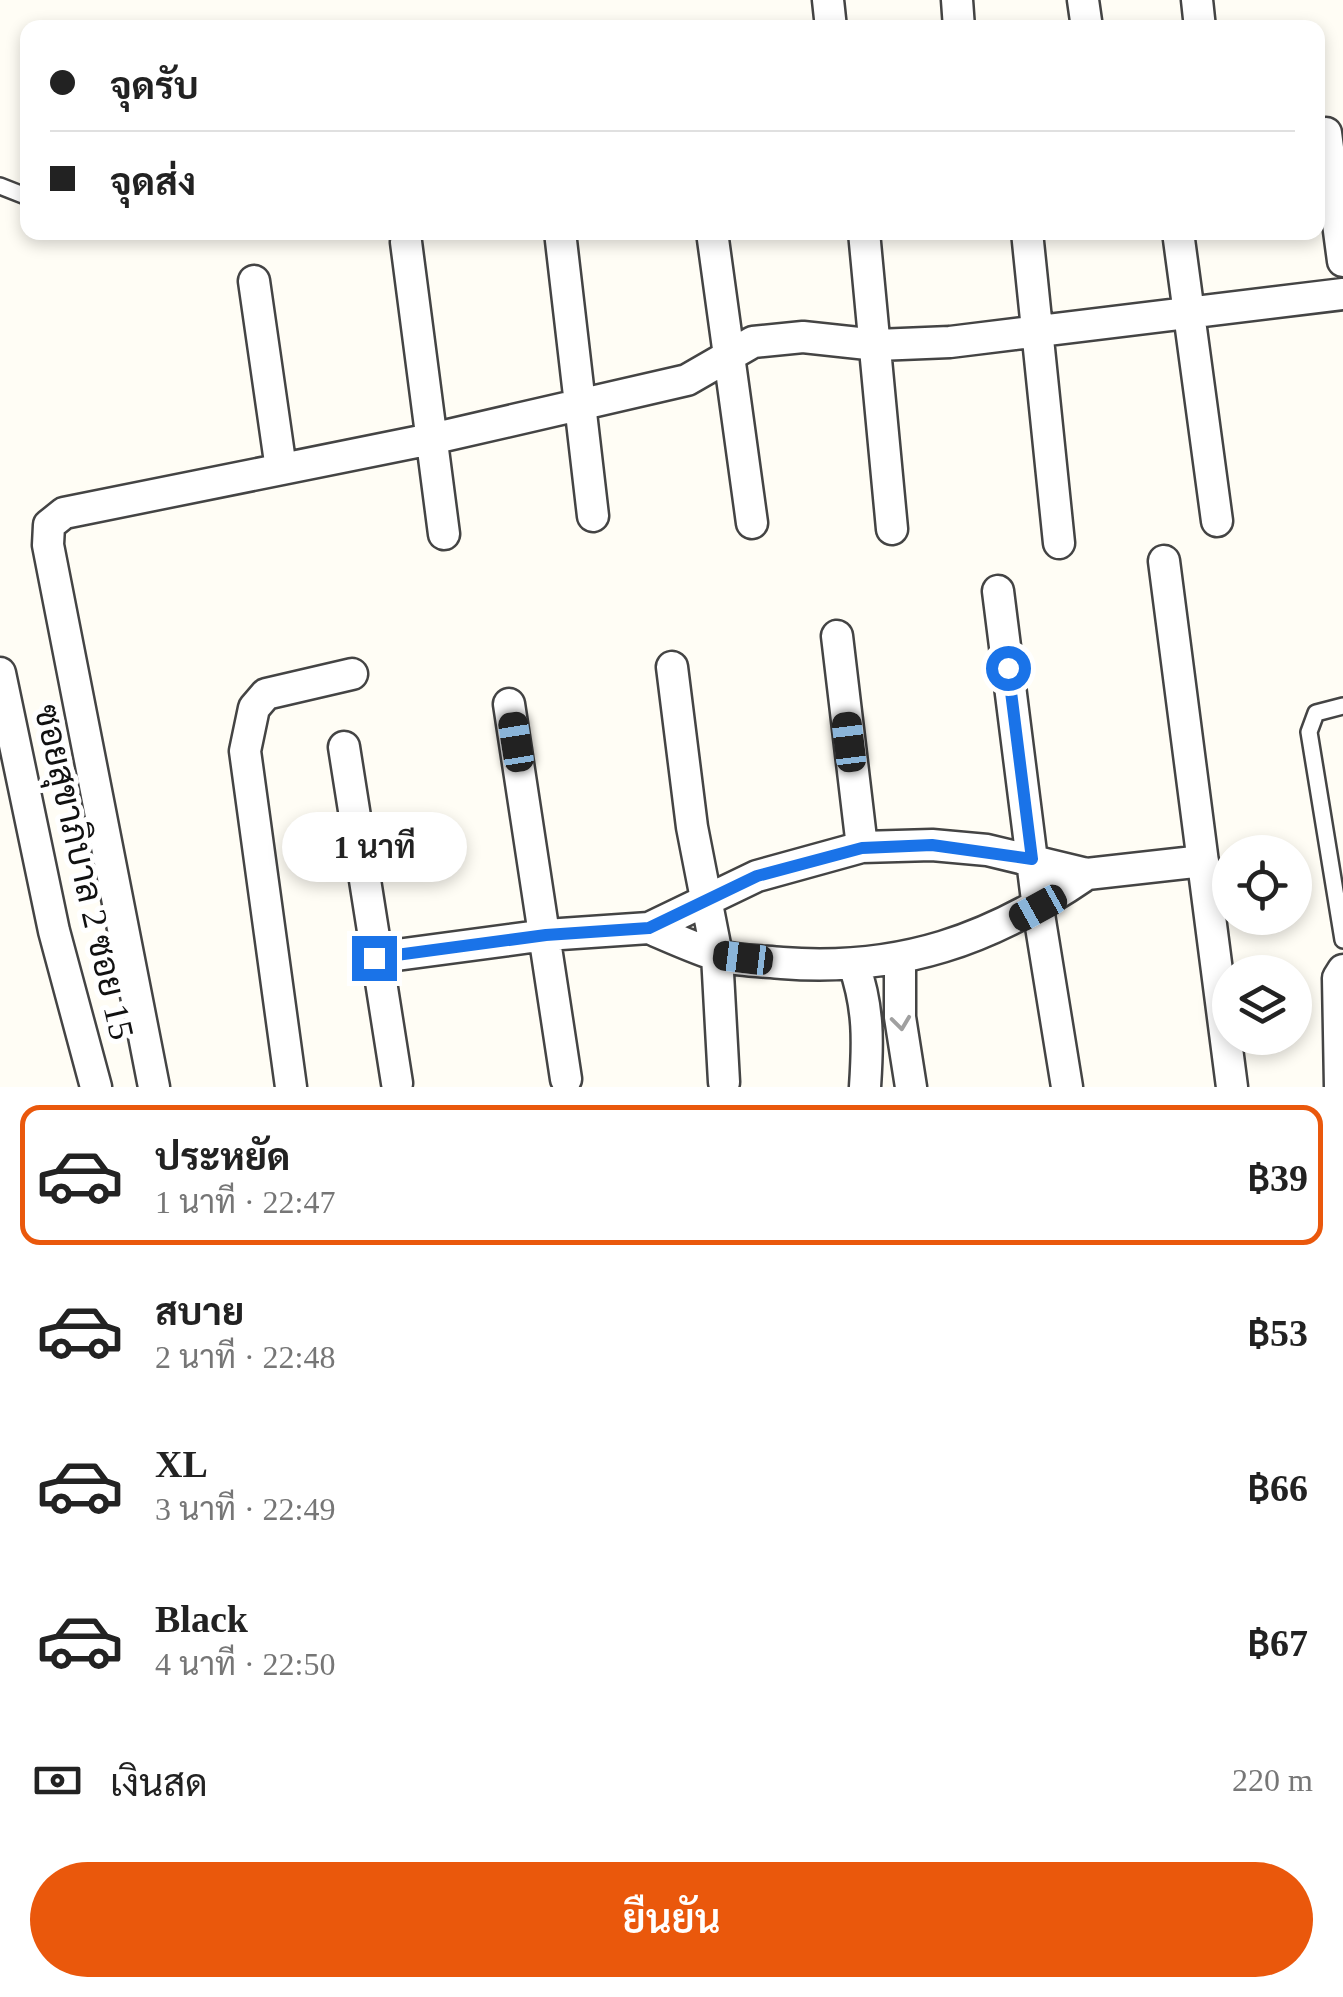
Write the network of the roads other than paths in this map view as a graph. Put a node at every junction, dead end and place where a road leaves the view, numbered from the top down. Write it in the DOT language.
graph roads {
  1 [pos="1326,133"];
  2 [pos="561,240"];
  3 [pos="713,240"];
  4 [pos="865,240"];
  5 [pos="1028,240"];
  6 [pos="1179,240"];
  7 [pos="406,242"];
  8 [pos="1343,260"];
  9 [pos="254,281"];
  10 [pos="1343,294"];
  11 [pos="1190,313"];
  12 [pos="1039,334"];
  13 [pos="876,345"];
  14 [pos="726,359"];
  15 [pos="582,404"];
  16 [pos="432,438"];
  17 [pos="282,469"];
  18 [pos="593,516"];
  19 [pos="1218,520"];
  20 [pos="752,523"];
  21 [pos="892,530"];
  22 [pos="444,534"];
  23 [pos="1059,543"];
  24 [pos="1164,561"];
  25 [pos="998,591"];
  26 [pos="837,636"];
  27 [pos="672,667"];
  28 [pos="0,673"];
  29 [pos="352,674"];
  30 [pos="509,704"];
  31 [pos="1343,706"];
  32 [pos="344,746"];
  33 [pos="862,848"];
  34 [pos="1032,859"];
  35 [pos="1203,861"];
  36 [pos="1087,874"];
  37 [pos="706,899"];
  38 [pos="1339,899"];
  39 [pos="1038,908"];
  40 [pos="649,928"];
  41 [pos="546,935"];
  42 [pos="1343,940"];
  43 [pos="717,955"];
  44 [pos="374,958"];
  45 [pos="900,958"];
  46 [pos="854,965"];
  47 [pos="1343,970"];
  48 [pos="566,1079"];
  49 [pos="724,1082"];
  50 [pos="397,1083"];
  51 [pos="96,1087"];
  52 [pos="154,1087"];
  53 [pos="291,1087"];
  54 [pos="864,1087"];
  55 [pos="911,1087"];
  56 [pos="1067,1087"];
  57 [pos="1232,1087"];
  58 [pos="1340,1087"];
  1 -- 8 [label="street"];
  2 -- 15 [label="street"];
  3 -- 14 [label="street"];
  4 -- 13 [label="street"];
  5 -- 12 [label="street"];
  6 -- 11 [label="street"];
  7 -- 16 [label="street"];
  9 -- 17 [label="street"];
  10 -- 11 [label="street"];
  11 -- 12 [label="street"];
  11 -- 19 [label="street"];
  12 -- 13 [label="street"];
  12 -- 23 [label="street"];
  13 -- 14 [label="street"];
  13 -- 21 [label="street"];
  14 -- 15 [label="street"];
  14 -- 20 [label="street"];
  15 -- 16 [label="street"];
  15 -- 18 [label="street"];
  16 -- 17 [label="street"];
  16 -- 22 [label="street"];
  17 -- 52 [label="street"];
  24 -- 35 [label="street"];
  25 -- 34 [label="street"];
  26 -- 33 [label="street"];
  27 -- 37 [label="street"];
  28 -- 51 [label="street, ซอยสุขาภิบาล 2 ซอย 15"];
  29 -- 53 [label="street"];
  30 -- 41 [label="street"];
  31 -- 38 [label="lane"];
  32 -- 44 [label="street"];
  33 -- 34 [label="street"];
  33 -- 37 [label="street"];
  34 -- 36 [label="street"];
  34 -- 39 [label="street"];
  35 -- 36 [label="street"];
  35 -- 57 [label="street"];
  36 -- 39 [label="street"];
  37 -- 40 [label="street"];
  37 -- 43 [label="street"];
  38 -- 42 [label="lane"];
  39 -- 45 [label="street"];
  39 -- 56 [label="street"];
  40 -- 41 [label="street"];
  40 -- 43 [label="street"];
  41 -- 44 [label="street"];
  41 -- 48 [label="street"];
  43 -- 46 [label="street"];
  43 -- 49 [label="street"];
  44 -- 50 [label="street"];
  45 -- 46 [label="street"];
  45 -- 55 [label="street, one-way"];
  46 -- 54 [label="street"];
  47 -- 58 [label="street"];
}
